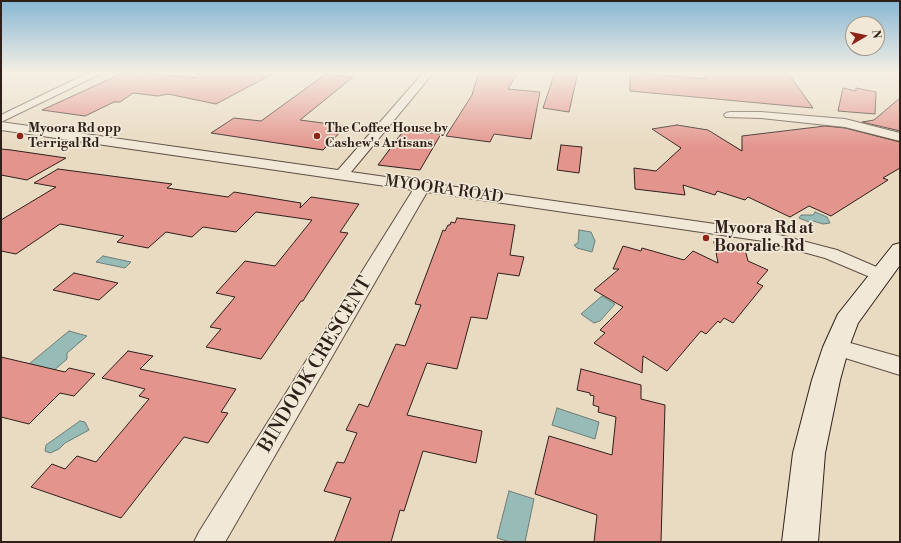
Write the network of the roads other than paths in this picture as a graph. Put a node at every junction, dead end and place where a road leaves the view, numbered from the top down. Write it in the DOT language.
graph roads {
  1 [pos="45,97"];
  2 [pos="407,97"];
  3 [pos="730,115"];
  4 [pos="1,119"];
  5 [pos="1,126"];
  6 [pos="900,137"];
  7 [pos="341,175"];
  8 [pos="422,187"];
  9 [pos="900,250"];
  10 [pos="882,276"];
  11 [pos="836,347"];
  12 [pos="900,366"];
  13 [pos="209,542"];
  14 [pos="800,542"];
  1 -- 4 [label="street"];
  2 -- 7 [label="street"];
  3 -- 6 [label="street"];
  5 -- 7 [label="street, MYOORA ROAD"];
  7 -- 8 [label="street, MYOORA ROAD"];
  8 -- 10 [label="street, MYOORA ROAD"];
  8 -- 13 [label="street, BINDOOK CRESCENT"];
  9 -- 10 [label="street"];
  10 -- 11 [label="street"];
  11 -- 12 [label="street"];
  11 -- 14 [label="street"];
}
